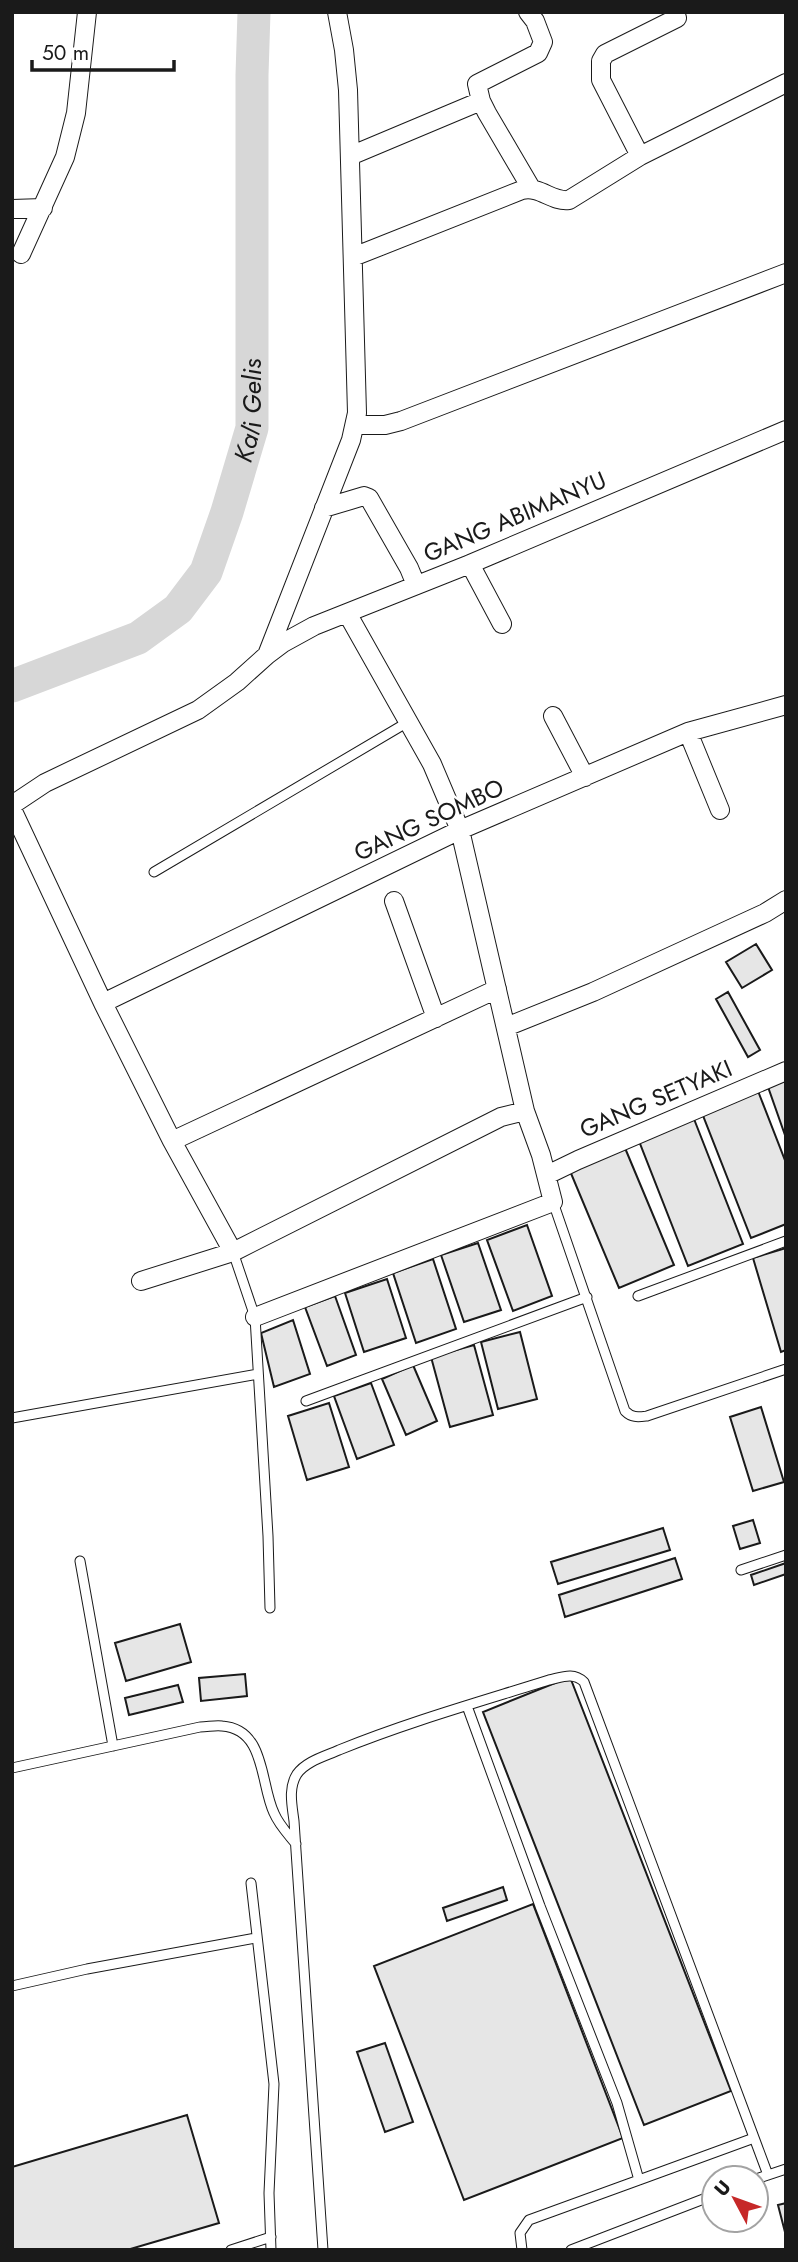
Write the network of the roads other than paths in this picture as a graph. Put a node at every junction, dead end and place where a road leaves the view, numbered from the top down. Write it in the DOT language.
graph roads {
  1 [pos="87,12"];
  2 [pos="337,12"];
  3 [pos="528,12"];
  4 [pos="675,12"];
  5 [pos="786,83"];
  6 [pos="481,101"];
  7 [pos="350,156"];
  8 [pos="640,156"];
  9 [pos="531,188"];
  10 [pos="43,208"];
  11 [pos="12,209"];
  12 [pos="20,254"];
  13 [pos="353,257"];
  14 [pos="786,273"];
  15 [pos="355,425"];
  16 [pos="786,430"];
  17 [pos="324,508"];
  18 [pos="470,564"];
  19 [pos="416,585"];
  20 [pos="347,613"];
  21 [pos="502,624"];
  22 [pos="267,655"];
  23 [pos="786,705"];
  24 [pos="553,716"];
  25 [pos="408,722"];
  26 [pos="688,732"];
  27 [pos="585,778"];
  28 [pos="12,807"];
  29 [pos="720,810"];
  30 [pos="460,830"];
  31 [pos="155,873"];
  32 [pos="786,900"];
  33 [pos="394,901"];
  34 [pos="497,989"];
  35 [pos="103,1003"];
  36 [pos="436,1017"];
  37 [pos="506,1027"];
  38 [pos="786,1071"];
  39 [pos="525,1111"];
  40 [pos="172,1141"];
  41 [pos="547,1175"];
  42 [pos="553,1202"];
  43 [pos="786,1241"];
  44 [pos="233,1252"];
  45 [pos="141,1281"];
  46 [pos="638,1296"];
  47 [pos="587,1297"];
  48 [pos="255,1317"];
  49 [pos="786,1369"];
  50 [pos="258,1374"];
  51 [pos="306,1401"];
  52 [pos="12,1418"];
  53 [pos="786,1555"];
  54 [pos="80,1561"];
  55 [pos="741,1570"];
  56 [pos="270,1608"];
  57 [pos="467,1706"];
  58 [pos="113,1746"];
  59 [pos="12,1768"];
  60 [pos="296,1844"];
  61 [pos="251,1883"];
  62 [pos="256,1938"];
  63 [pos="12,1986"];
  64 [pos="754,2138"];
  65 [pos="764,2164"];
  66 [pos="639,2180"];
  67 [pos="700,2200"];
  68 [pos="271,2237"];
  69 [pos="231,2250"];
  70 [pos="271,2250"];
  71 [pos="323,2250"];
  72 [pos="522,2250"];
  73 [pos="571,2250"];
  1 -- 10 [label="street"];
  2 -- 7 [label="street"];
  3 -- 6 [label="street"];
  4 -- 8 [label="street"];
  5 -- 8 [label="street"];
  6 -- 7 [label="street"];
  6 -- 9 [label="street"];
  7 -- 13 [label="street"];
  8 -- 9 [label="street"];
  9 -- 13 [label="street"];
  10 -- 11 [label="street"];
  10 -- 12 [label="street"];
  13 -- 15 [label="street"];
  14 -- 15 [label="street"];
  15 -- 17 [label="street"];
  16 -- 18 [label="street, GANG ABIMANYU"];
  17 -- 19 [label="street"];
  17 -- 22 [label="street"];
  18 -- 19 [label="street, GANG ABIMANYU"];
  18 -- 21 [label="street"];
  19 -- 20 [label="street, GANG ABIMANYU"];
  20 -- 22 [label="street, GANG ABIMANYU"];
  20 -- 25 [label="street"];
  22 -- 28 [label="street, GANG ABIMANYU"];
  23 -- 26 [label="street, GANG SOMBO"];
  24 -- 27 [label="street"];
  25 -- 30 [label="street"];
  25 -- 31 [label="lane"];
  26 -- 27 [label="street, GANG SOMBO"];
  26 -- 29 [label="street"];
  27 -- 30 [label="street, GANG SOMBO"];
  28 -- 35 [label="street"];
  30 -- 34 [label="street"];
  30 -- 35 [label="street, GANG SOMBO"];
  32 -- 37 [label="street"];
  33 -- 36 [label="street"];
  34 -- 36 [label="street"];
  34 -- 37 [label="street"];
  35 -- 40 [label="street"];
  36 -- 40 [label="street"];
  37 -- 39 [label="street"];
  38 -- 41 [label="street, GANG SETYAKI"];
  39 -- 41 [label="street"];
  39 -- 44 [label="street"];
  40 -- 44 [label="street"];
  41 -- 42 [label="street"];
  42 -- 47 [label="lane"];
  42 -- 48 [label="street"];
  43 -- 46 [label="lane"];
  44 -- 45 [label="street"];
  44 -- 48 [label="lane"];
  47 -- 49 [label="lane"];
  47 -- 51 [label="lane"];
  48 -- 50 [label="lane"];
  50 -- 52 [label="lane"];
  50 -- 56 [label="lane"];
  53 -- 55 [label="lane"];
  54 -- 58 [label="lane"];
  57 -- 60 [label="lane"];
  57 -- 64 [label="lane"];
  57 -- 66 [label="lane"];
  58 -- 59 [label="lane"];
  58 -- 60 [label="lane"];
  60 -- 71 [label="lane"];
  61 -- 62 [label="lane"];
  62 -- 63 [label="lane"];
  62 -- 68 [label="lane"];
  64 -- 65 [label="lane"];
  64 -- 66 [label="lane"];
  66 -- 72 [label="lane"];
  67 -- 73 [label="lane"];
  68 -- 69 [label="lane"];
  68 -- 70 [label="lane"];
}
